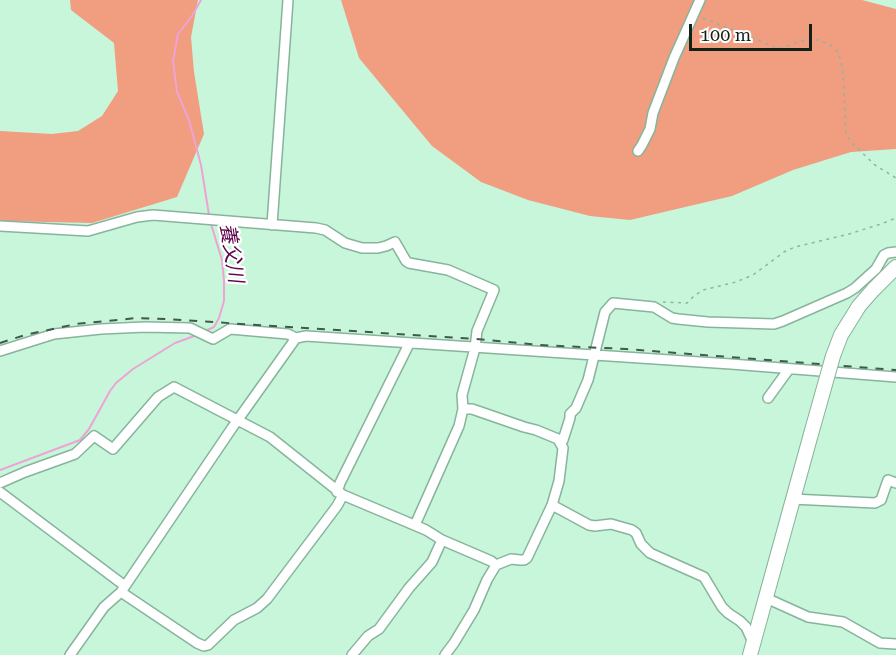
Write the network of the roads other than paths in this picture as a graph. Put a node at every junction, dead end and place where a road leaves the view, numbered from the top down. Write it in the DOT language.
graph roads {
  1 [pos="288,0"];
  2 [pos="700,0"];
  3 [pos="638,150"];
  4 [pos="272,225"];
  5 [pos="0,226"];
  6 [pos="896,252"];
  7 [pos="896,267"];
  8 [pos="296,338"];
  9 [pos="409,344"];
  10 [pos="475,348"];
  11 [pos="0,351"];
  12 [pos="594,355"];
  13 [pos="789,369"];
  14 [pos="896,377"];
  15 [pos="768,398"];
  16 [pos="463,409"];
  17 [pos="238,419"];
  18 [pos="561,443"];
  19 [pos="0,483"];
  20 [pos="896,483"];
  21 [pos="0,492"];
  22 [pos="340,493"];
  23 [pos="792,499"];
  24 [pos="552,505"];
  25 [pos="415,525"];
  26 [pos="442,540"];
  27 [pos="496,566"];
  28 [pos="123,589"];
  29 [pos="766,598"];
  30 [pos="896,644"];
  31 [pos="754,650"];
  32 [pos="70,655"];
  33 [pos="352,655"];
  34 [pos="445,655"];
  1 -- 4 [label="street"];
  2 -- 3 [label="street"];
  4 -- 5 [label="street"];
  4 -- 10 [label="street"];
  6 -- 12 [label="street"];
  7 -- 23 [label="street, bridge"];
  8 -- 9 [label="street"];
  8 -- 11 [label="street"];
  8 -- 17 [label="street"];
  9 -- 10 [label="street"];
  9 -- 22 [label="street"];
  10 -- 12 [label="street"];
  10 -- 16 [label="street"];
  12 -- 13 [label="street"];
  12 -- 18 [label="street"];
  13 -- 14 [label="street"];
  13 -- 15 [label="street"];
  16 -- 18 [label="street"];
  16 -- 25 [label="street"];
  17 -- 19 [label="street"];
  17 -- 22 [label="street"];
  17 -- 28 [label="street"];
  18 -- 24 [label="street"];
  20 -- 23 [label="street"];
  21 -- 28 [label="street"];
  22 -- 25 [label="street"];
  22 -- 28 [label="street"];
  23 -- 29 [label="street"];
  24 -- 27 [label="street"];
  24 -- 31 [label="street"];
  25 -- 26 [label="street"];
  26 -- 27 [label="street"];
  26 -- 33 [label="street"];
  27 -- 34 [label="street"];
  28 -- 32 [label="street"];
  29 -- 30 [label="street"];
  29 -- 31 [label="street"];
}
